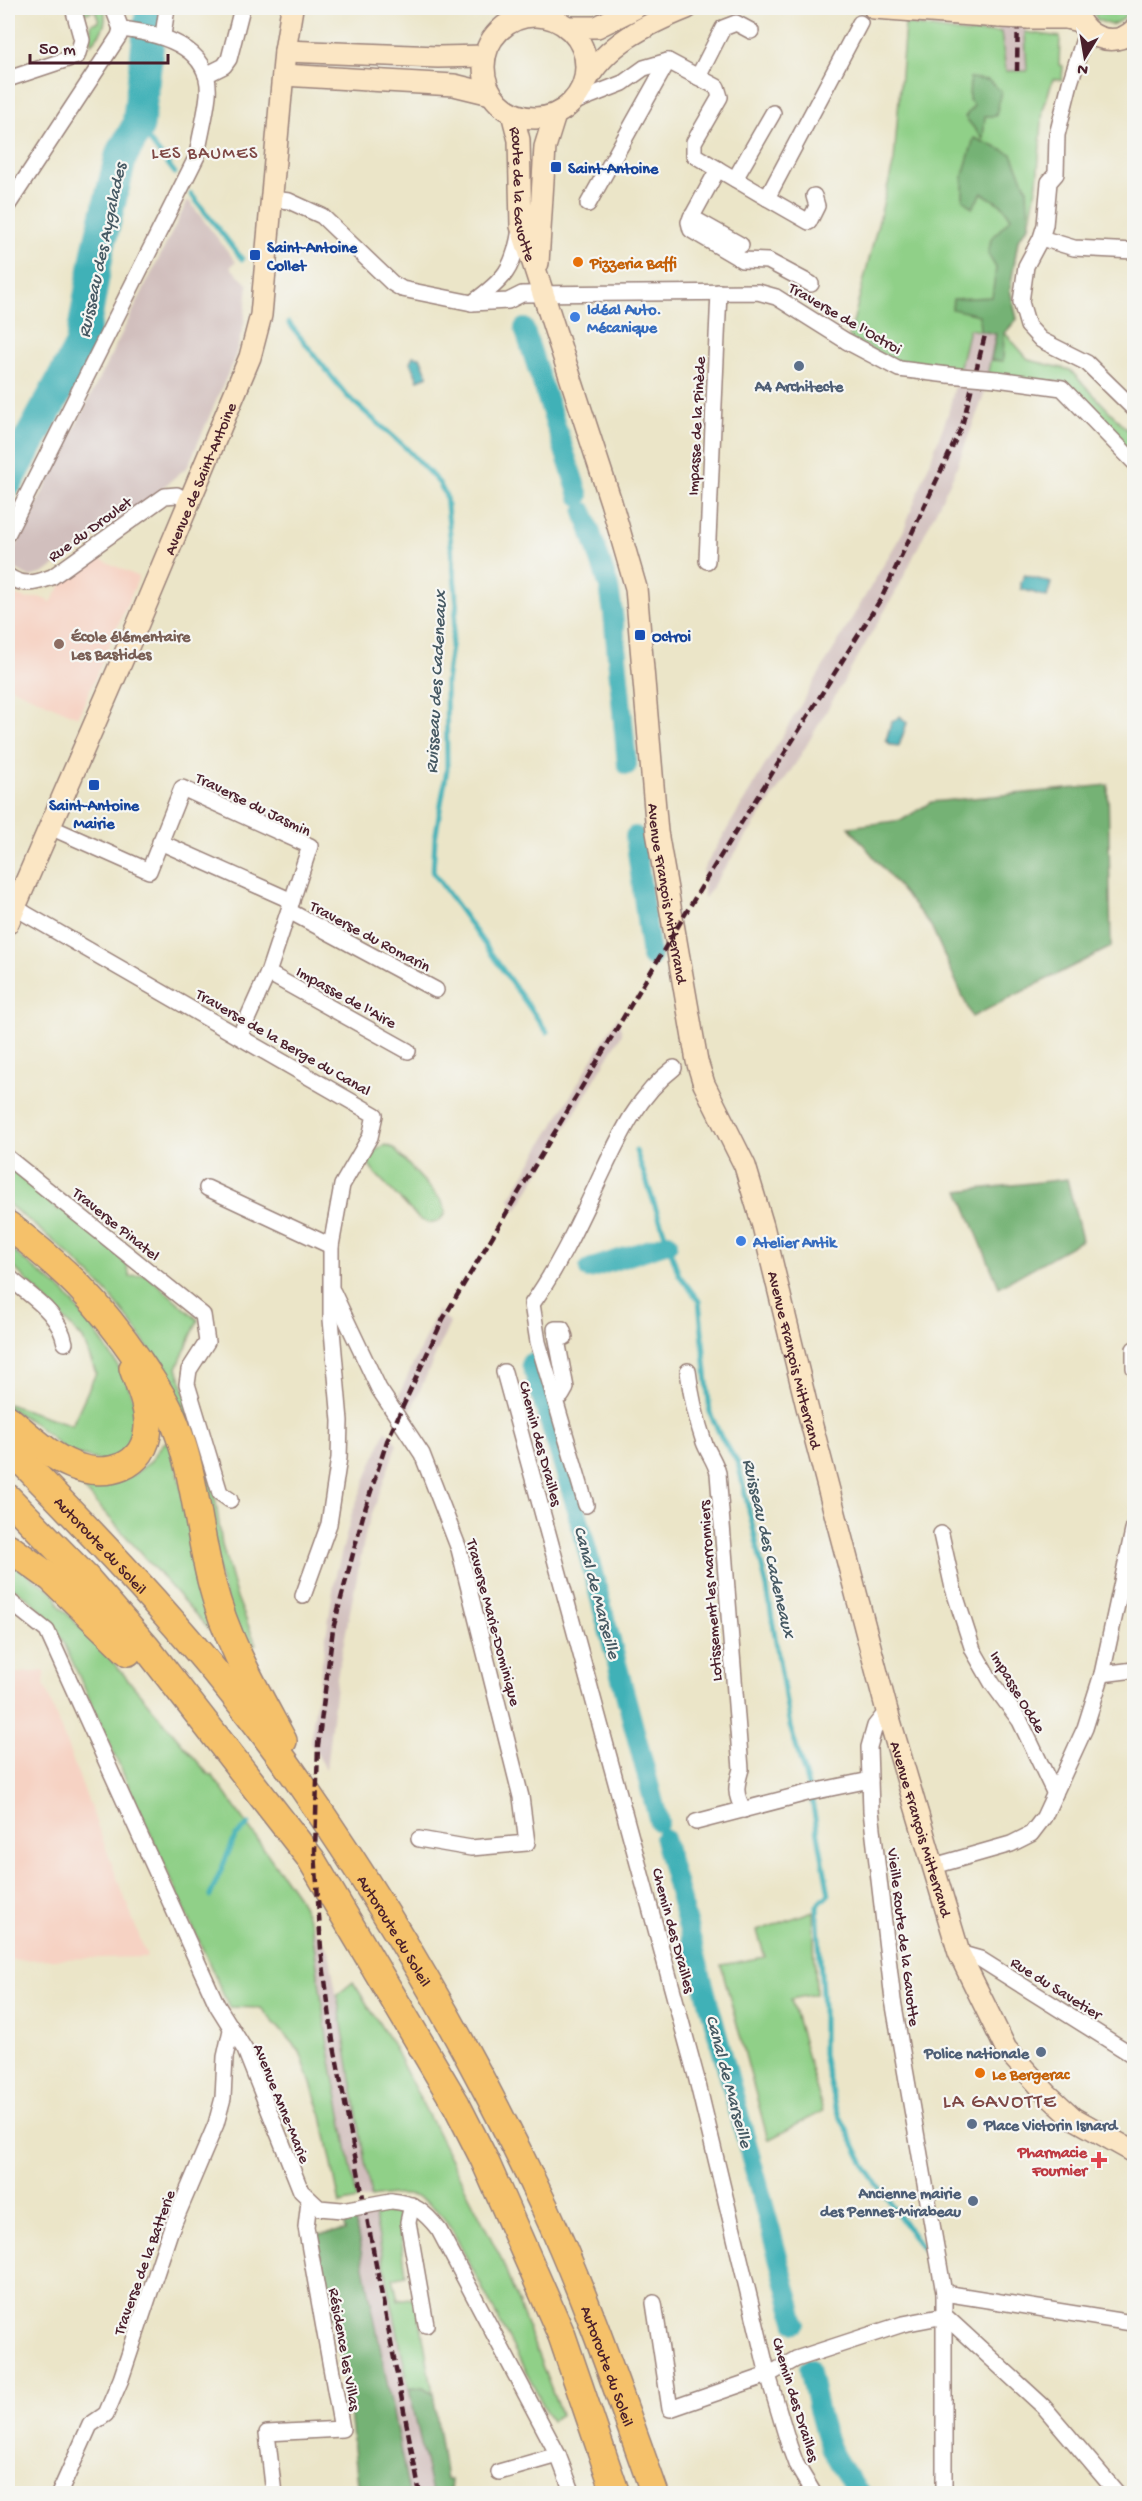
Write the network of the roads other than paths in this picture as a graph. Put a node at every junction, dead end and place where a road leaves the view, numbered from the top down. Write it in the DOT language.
graph roads {
  1 [pos="73,8"];
  2 [pos="113,8"];
  3 [pos="167,8"];
  4 [pos="242,8"];
  5 [pos="292,8"];
  6 [pos="635,8"];
  7 [pos="687,8"];
  8 [pos="874,8"];
  9 [pos="508,15"];
  10 [pos="1081,20"];
  11 [pos="860,24"];
  12 [pos="568,27"];
  13 [pos="126,29"];
  14 [pos="751,31"];
  15 [pos="1133,33"];
  16 [pos="158,35"];
  17 [pos="285,51"];
  18 [pos="485,56"];
  19 [pos="668,62"];
  20 [pos="206,75"];
  21 [pos="283,75"];
  22 [pos="698,77"];
  23 [pos="8,79"];
  24 [pos="491,94"];
  25 [pos="570,102"];
  26 [pos="512,113"];
  27 [pos="773,113"];
  28 [pos="718,170"];
  29 [pos="735,179"];
  30 [pos="813,196"];
  31 [pos="766,198"];
  32 [pos="273,199"];
  33 [pos="588,204"];
  34 [pos="8,205"];
  35 [pos="692,217"];
  36 [pos="521,226"];
  37 [pos="1041,238"];
  38 [pos="741,245"];
  39 [pos="1134,251"];
  40 [pos="540,284"];
  41 [pos="811,284"];
  42 [pos="719,292"];
  43 [pos="472,303"];
  44 [pos="554,325"];
  45 [pos="1134,409"];
  46 [pos="1134,462"];
  47 [pos="190,501"];
  48 [pos="8,533"];
  49 [pos="707,561"];
  50 [pos="8,576"];
  51 [pos="50,827"];
  52 [pos="160,842"];
  53 [pos="290,906"];
  54 [pos="10,910"];
  55 [pos="268,973"];
  56 [pos="436,990"];
  57 [pos="240,1035"];
  58 [pos="408,1051"];
  59 [pos="674,1068"];
  60 [pos="8,1158"];
  61 [pos="207,1188"];
  62 [pos="8,1225"];
  63 [pos="331,1246"];
  64 [pos="8,1276"];
  65 [pos="333,1292"];
  66 [pos="565,1336"];
  67 [pos="125,1341"];
  68 [pos="65,1343"];
  69 [pos="1134,1349"];
  70 [pos="1134,1367"];
  71 [pos="688,1371"];
  72 [pos="504,1372"];
  73 [pos="553,1393"];
  74 [pos="8,1419"];
  75 [pos="8,1447"];
  76 [pos="8,1498"];
  77 [pos="230,1500"];
  78 [pos="586,1505"];
  79 [pos="1134,1526"];
  80 [pos="941,1534"];
  81 [pos="8,1547"];
  82 [pos="1134,1592"];
  83 [pos="303,1596"];
  84 [pos="1119,1597"];
  85 [pos="8,1600"];
  86 [pos="1134,1670"];
  87 [pos="1102,1674"];
  88 [pos="887,1711"];
  89 [pos="870,1780"];
  90 [pos="1055,1794"];
  91 [pos="270,1806"];
  92 [pos="744,1810"];
  93 [pos="696,1822"];
  94 [pos="332,1832"];
  95 [pos="419,1839"];
  96 [pos="934,1866"];
  97 [pos="959,1953"];
  98 [pos="231,2030"];
  99 [pos="1134,2056"];
  100 [pos="1134,2152"];
  101 [pos="309,2201"];
  102 [pos="412,2205"];
  103 [pos="944,2293"];
  104 [pos="654,2303"];
  105 [pos="945,2316"];
  106 [pos="1132,2324"];
  107 [pos="426,2325"];
  108 [pos="768,2375"];
  109 [pos="558,2455"];
  110 [pos="499,2472"];
  111 [pos="59,2493"];
  112 [pos="274,2493"];
  113 [pos="573,2493"];
  114 [pos="616,2493"];
  115 [pos="655,2493"];
  116 [pos="814,2493"];
  117 [pos="944,2493"];
  118 [pos="1118,2493"];
  1 -- 23 [label="street"];
  2 -- 13 [label="street"];
  3 -- 16 [label="street"];
  4 -- 20 [label="street"];
  5 -- 17 [label="main road, Avenue de Saint-Antoine"];
  6 -- 12 [label="main road"];
  7 -- 25 [label="main road"];
  8 -- 10 [label="main road, bridge"];
  9 -- 12 [label="main road"];
  9 -- 18 [label="main road"];
  10 -- 15 [label="main road"];
  10 -- 37 [label="street"];
  11 -- 31 [label="street"];
  12 -- 25 [label="main road"];
  13 -- 16 [label="street"];
  13 -- 34 [label="street"];
  14 -- 22 [label="street"];
  16 -- 20 [label="street"];
  17 -- 18 [label="main road"];
  17 -- 21 [label="main road, Avenue de Saint-Antoine"];
  18 -- 24 [label="main road"];
  19 -- 22 [label="street"];
  19 -- 25 [label="street"];
  19 -- 33 [label="street"];
  20 -- 48 [label="street"];
  21 -- 24 [label="main road"];
  21 -- 32 [label="main road, Avenue de Saint-Antoine"];
  22 -- 28 [label="street"];
  24 -- 26 [label="main road"];
  25 -- 26 [label="main road"];
  25 -- 40 [label="main road, Route de la Gavotte"];
  26 -- 36 [label="main road, Route de la Gavotte"];
  27 -- 29 [label="street"];
  28 -- 29 [label="street"];
  28 -- 35 [label="street"];
  29 -- 31 [label="street"];
  30 -- 31 [label="street"];
  32 -- 43 [label="street, Traverse de l'Octroi"];
  32 -- 47 [label="main road, Avenue de Saint-Antoine"];
  35 -- 38 [label="street"];
  35 -- 41 [label="street"];
  36 -- 40 [label="main road, Route de la Gavotte"];
  36 -- 43 [label="street"];
  37 -- 39 [label="street"];
  37 -- 45 [label="street"];
  40 -- 42 [label="street, Traverse de l'Octroi"];
  40 -- 43 [label="street, Traverse de l'Octroi"];
  40 -- 44 [label="main road, Route de la Gavotte"];
  42 -- 46 [label="street, Traverse de l'Octroi, bridge"];
  42 -- 49 [label="street, Impasse de la Pinède"];
  44 -- 88 [label="main road, Avenue François Mitterrand"];
  47 -- 50 [label="street, Rue du Droulet"];
  47 -- 51 [label="main road, Avenue de Saint-Antoine"];
  51 -- 52 [label="street, Traverse du Jasmin"];
  51 -- 54 [label="main road, Avenue de Saint-Antoine"];
  52 -- 53 [label="street, Traverse du Romarin"];
  52 -- 53 [label="street, Traverse du Jasmin"];
  53 -- 55 [label="street, Traverse du Jasmin"];
  53 -- 56 [label="street, Traverse du Romarin"];
  54 -- 57 [label="street, Traverse de la Berge du Canal"];
  55 -- 57 [label="street, Traverse du Jasmin"];
  55 -- 58 [label="street, Impasse de l'Aire"];
  57 -- 63 [label="street, Traverse de la Berge du Canal"];
  59 -- 73 [label="street, Chemin des Drailles"];
  60 -- 77 [label="street, Traverse Pinatel"];
  61 -- 63 [label="street"];
  62 -- 67 [label="highway"];
  63 -- 65 [label="street, Traverse de la Berge du Canal"];
  64 -- 68 [label="street"];
  65 -- 83 [label="street, Traverse de la Berge du Canal"];
  65 -- 95 [label="street, Traverse Marie-Dominique"];
  66 -- 73 [label="street"];
  67 -- 74 [label="highway"];
  67 -- 94 [label="highway"];
  69 -- 70 [label="street"];
  71 -- 92 [label="street, Lotissement les Marronniers"];
  72 -- 108 [label="street, Chemin des Drailles"];
  73 -- 78 [label="street, Chemin des Drailles"];
  75 -- 94 [label="highway, Autoroute du Soleil"];
  76 -- 91 [label="highway, Autoroute du Soleil"];
  79 -- 84 [label="street"];
  80 -- 90 [label="street, Impasse Odde"];
  81 -- 91 [label="highway"];
  82 -- 84 [label="street"];
  84 -- 87 [label="street"];
  85 -- 98 [label="street, Avenue Anne-Marie"];
  86 -- 87 [label="street"];
  87 -- 90 [label="street"];
  88 -- 89 [label="street, Vieille Route de la Gavotte"];
  88 -- 96 [label="main road, Avenue François Mitterrand"];
  89 -- 92 [label="street"];
  89 -- 103 [label="street, Vieille Route de la Gavotte"];
  90 -- 96 [label="street"];
  91 -- 114 [label="highway, Autoroute du Soleil"];
  92 -- 93 [label="street"];
  94 -- 115 [label="highway, Autoroute du Soleil"];
  96 -- 97 [label="main road, Avenue François Mitterrand"];
  97 -- 99 [label="street, Rue du Savetier"];
  97 -- 100 [label="main road, Avenue François Mitterrand"];
  98 -- 101 [label="street, Avenue Anne-Marie"];
  98 -- 111 [label="street, Traverse de la Batterie"];
  101 -- 102 [label="street, bridge"];
  101 -- 112 [label="street, Résidence les Villas"];
  102 -- 107 [label="street"];
  102 -- 109 [label="street"];
  103 -- 105 [label="street, Vieille Route de la Gavotte"];
  103 -- 106 [label="street"];
  104 -- 108 [label="street"];
  105 -- 108 [label="street"];
  105 -- 117 [label="street, Vieille Route de la Gavotte"];
  105 -- 118 [label="street"];
  108 -- 116 [label="street, Chemin des Drailles"];
  109 -- 110 [label="street"];
  109 -- 113 [label="street"];
}
